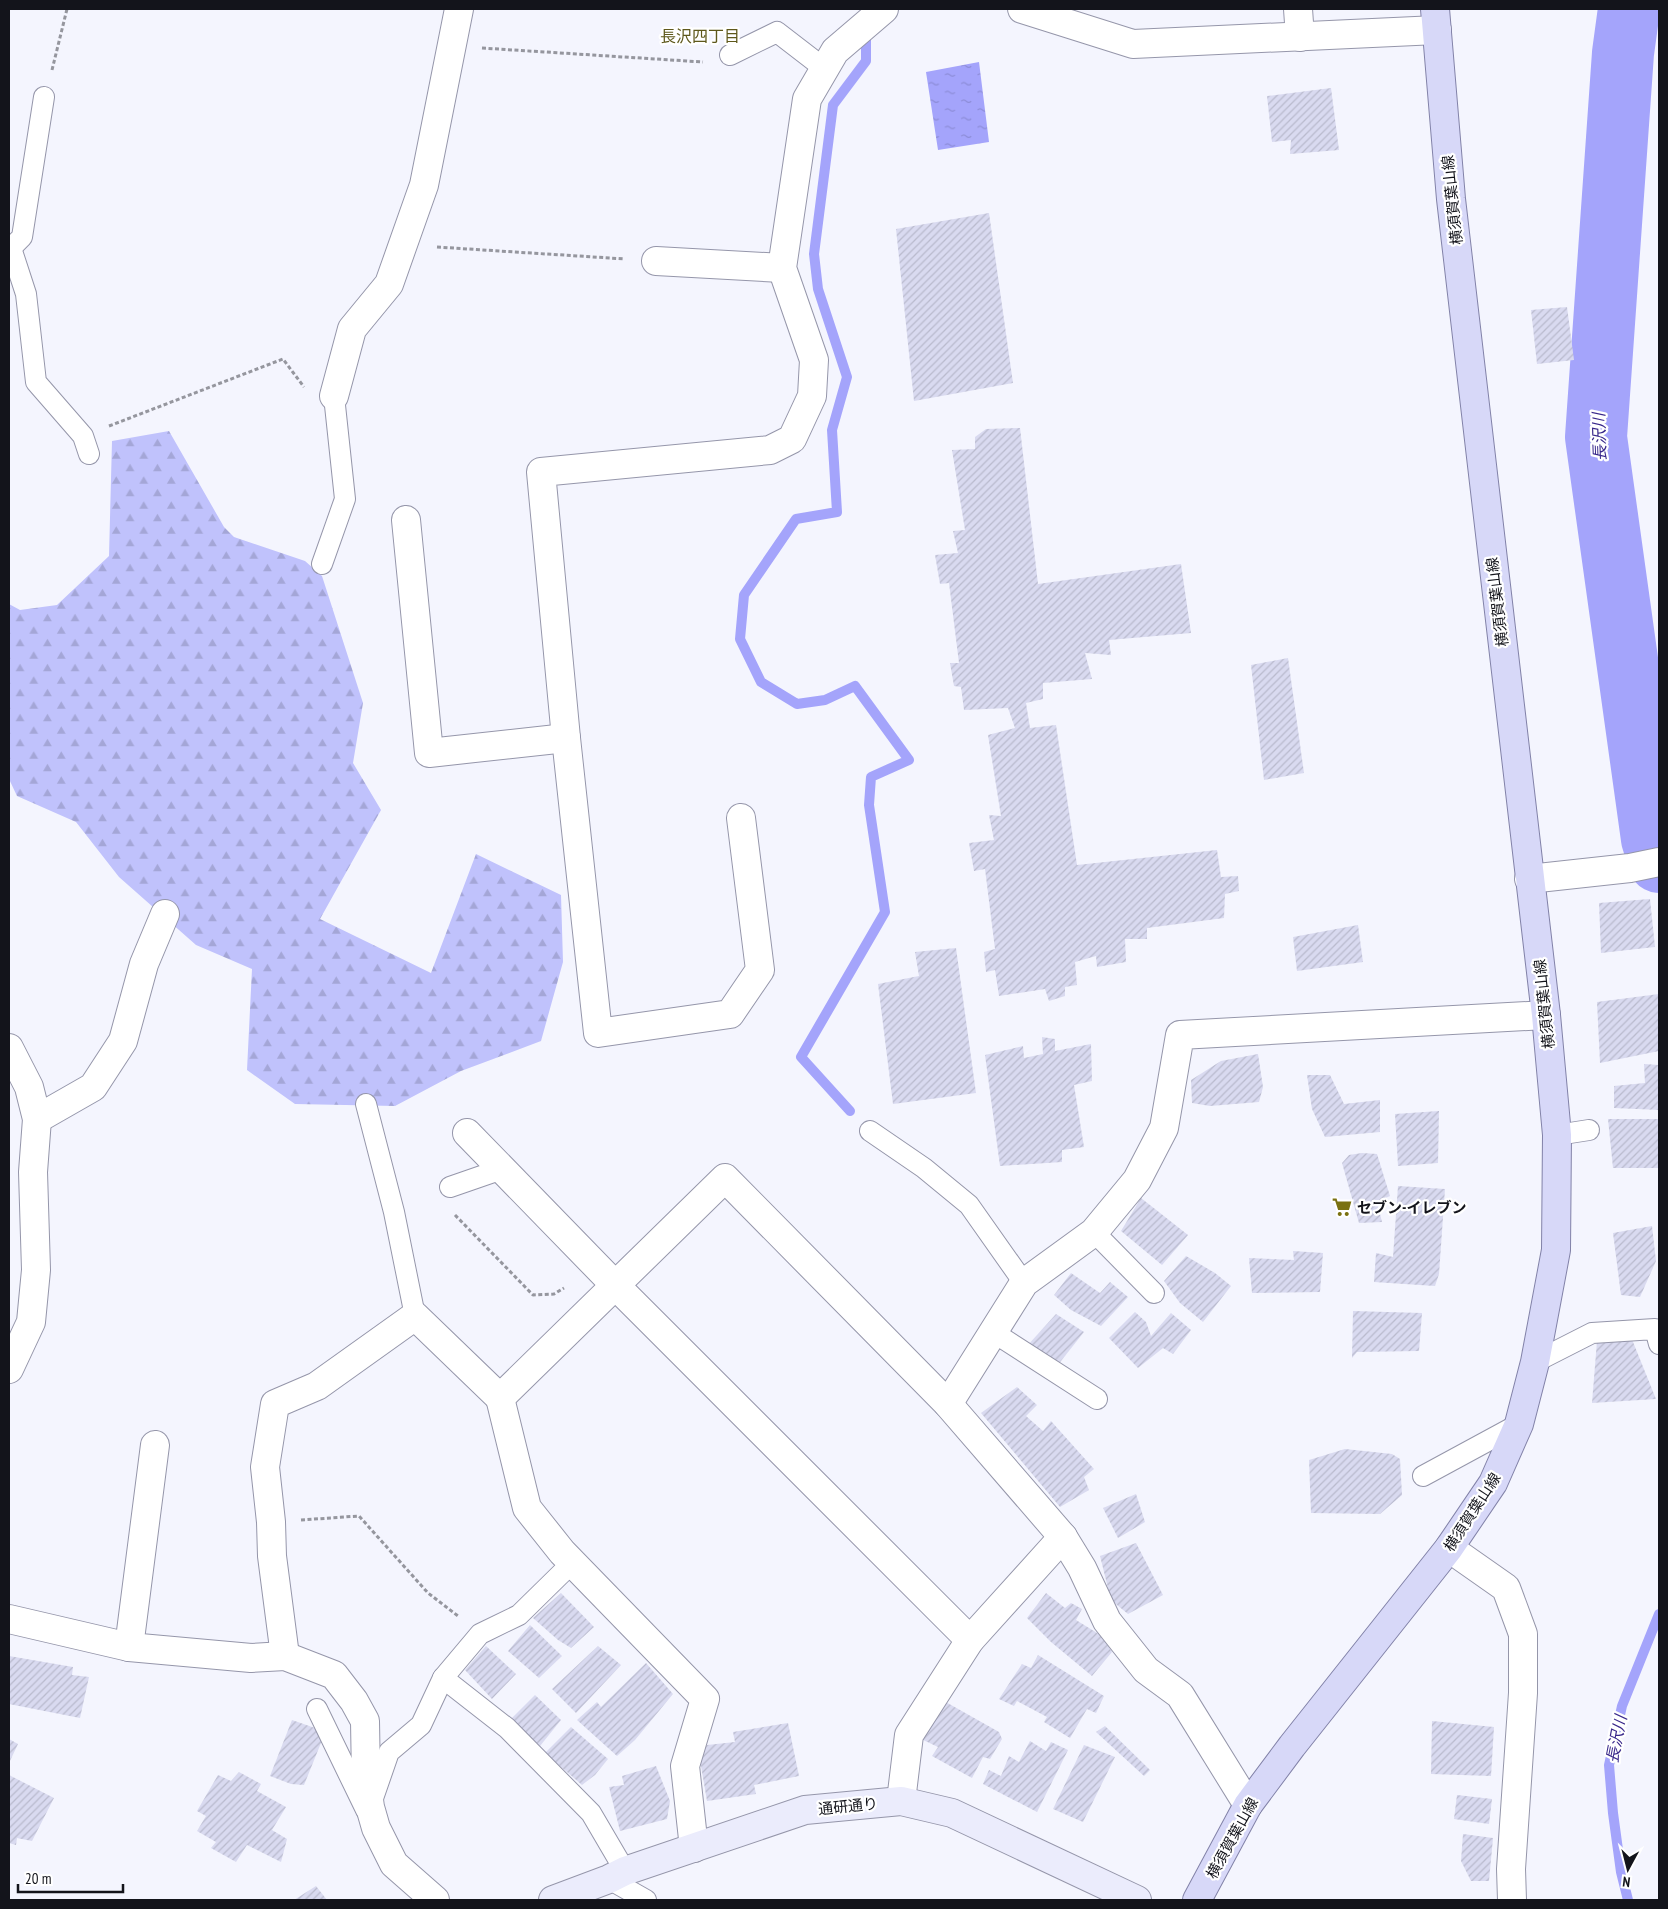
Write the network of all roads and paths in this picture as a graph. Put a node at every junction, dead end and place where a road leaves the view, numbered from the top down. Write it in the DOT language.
graph roads {
  1 [pos="67,9"];
  2 [pos="459,9"];
  3 [pos="884,9"];
  4 [pos="1022,9"];
  5 [pos="1298,9"];
  6 [pos="1436,19"];
  7 [pos="1300,37"];
  8 [pos="454,38"];
  9 [pos="730,55"];
  10 [pos="825,68"];
  11 [pos="44,97"];
  12 [pos="403,245"];
  13 [pos="10,249"];
  14 [pos="656,261"];
  15 [pos="782,268"];
  16 [pos="305,388"];
  17 [pos="334,396"];
  18 [pos="86,445"];
  19 [pos="406,520"];
  20 [pos="322,564"];
  21 [pos="566,738"];
  22 [pos="741,818"];
  23 [pos="1659,862"];
  24 [pos="1529,879"];
  25 [pos="165,914"];
  26 [pos="1546,1014"];
  27 [pos="9,1048"];
  28 [pos="366,1104"];
  29 [pos="37,1119"];
  30 [pos="1589,1130"];
  31 [pos="870,1131"];
  32 [pos="467,1133"];
  33 [pos="1557,1135"];
  34 [pos="502,1169"];
  35 [pos="450,1187"];
  36 [pos="452,1212"];
  37 [pos="1094,1232"];
  38 [pos="607,1276"];
  39 [pos="1024,1283"];
  40 [pos="1154,1293"];
  41 [pos="415,1316"];
  42 [pos="993,1332"];
  43 [pos="1659,1344"];
  44 [pos="1535,1362"];
  45 [pos="9,1369"];
  46 [pos="500,1398"];
  47 [pos="1097,1399"];
  48 [pos="948,1404"];
  49 [pos="1520,1424"];
  50 [pos="156,1445"];
  51 [pos="1423,1476"];
  52 [pos="271,1522"];
  53 [pos="1063,1537"];
  54 [pos="1450,1548"];
  55 [pos="573,1562"];
  56 [pos="9,1619"];
  57 [pos="480,1634"];
  58 [pos="970,1640"];
  59 [pos="129,1647"];
  60 [pos="285,1656"];
  61 [pos="443,1678"];
  62 [pos="316,1709"];
  63 [pos="902,1800"];
  64 [pos="1248,1805"];
  65 [pos="373,1818"];
  66 [pos="694,1848"];
  67 [pos="617,1875"];
  68 [pos="435,1900"];
  69 [pos="553,1900"];
  70 [pos="646,1900"];
  71 [pos="1137,1900"];
  72 [pos="1197,1900"];
  73 [pos="1512,1900"];
  1 -- 11 [label="path"];
  2 -- 8 [label="street"];
  3 -- 10 [label="street"];
  4 -- 7 [label="street"];
  5 -- 7 [label="street"];
  6 -- 7 [label="street"];
  6 -- 24 [label="main road, 横須賀葉山線"];
  8 -- 9 [label="path"];
  8 -- 12 [label="street"];
  9 -- 10 [label="lane"];
  10 -- 15 [label="street"];
  11 -- 13 [label="lane"];
  12 -- 14 [label="path"];
  12 -- 17 [label="street"];
  13 -- 18 [label="lane"];
  14 -- 15 [label="street"];
  15 -- 21 [label="street"];
  16 -- 18 [label="path"];
  17 -- 20 [label="lane"];
  19 -- 21 [label="street"];
  21 -- 22 [label="street"];
  23 -- 24 [label="street"];
  24 -- 26 [label="main road, 横須賀葉山線"];
  25 -- 29 [label="street"];
  26 -- 33 [label="main road, 横須賀葉山線"];
  26 -- 37 [label="street"];
  27 -- 29 [label="street"];
  28 -- 41 [label="lane"];
  29 -- 45 [label="street"];
  30 -- 33 [label="lane"];
  31 -- 39 [label="lane"];
  32 -- 34 [label="street"];
  33 -- 44 [label="main road, 横須賀葉山線"];
  34 -- 35 [label="lane"];
  34 -- 38 [label="street"];
  36 -- 38 [label="path"];
  37 -- 39 [label="street"];
  37 -- 40 [label="lane"];
  38 -- 46 [label="street"];
  38 -- 48 [label="street"];
  38 -- 58 [label="street"];
  39 -- 42 [label="street"];
  41 -- 46 [label="street"];
  41 -- 52 [label="street"];
  42 -- 47 [label="lane"];
  42 -- 48 [label="street"];
  43 -- 44 [label="lane"];
  44 -- 49 [label="main road, 横須賀葉山線"];
  46 -- 55 [label="street"];
  48 -- 53 [label="street"];
  49 -- 51 [label="lane"];
  49 -- 54 [label="main road, 横須賀葉山線"];
  50 -- 59 [label="street"];
  52 -- 57 [label="path"];
  52 -- 60 [label="street"];
  53 -- 58 [label="street"];
  53 -- 64 [label="street"];
  54 -- 64 [label="main road, 横須賀葉山線"];
  54 -- 73 [label="street"];
  55 -- 57 [label="lane"];
  55 -- 66 [label="street"];
  56 -- 59 [label="street"];
  57 -- 61 [label="lane"];
  58 -- 63 [label="street"];
  59 -- 60 [label="street"];
  60 -- 65 [label="street"];
  61 -- 65 [label="lane"];
  61 -- 67 [label="lane"];
  62 -- 65 [label="lane"];
  63 -- 66 [label="street, 通研通り"];
  63 -- 71 [label="street, 通研通り"];
  64 -- 72 [label="main road, 横須賀葉山線"];
  65 -- 68 [label="street"];
  66 -- 67 [label="street, 通研通り"];
  67 -- 69 [label="street, 通研通り"];
  67 -- 70 [label="lane"];
}
